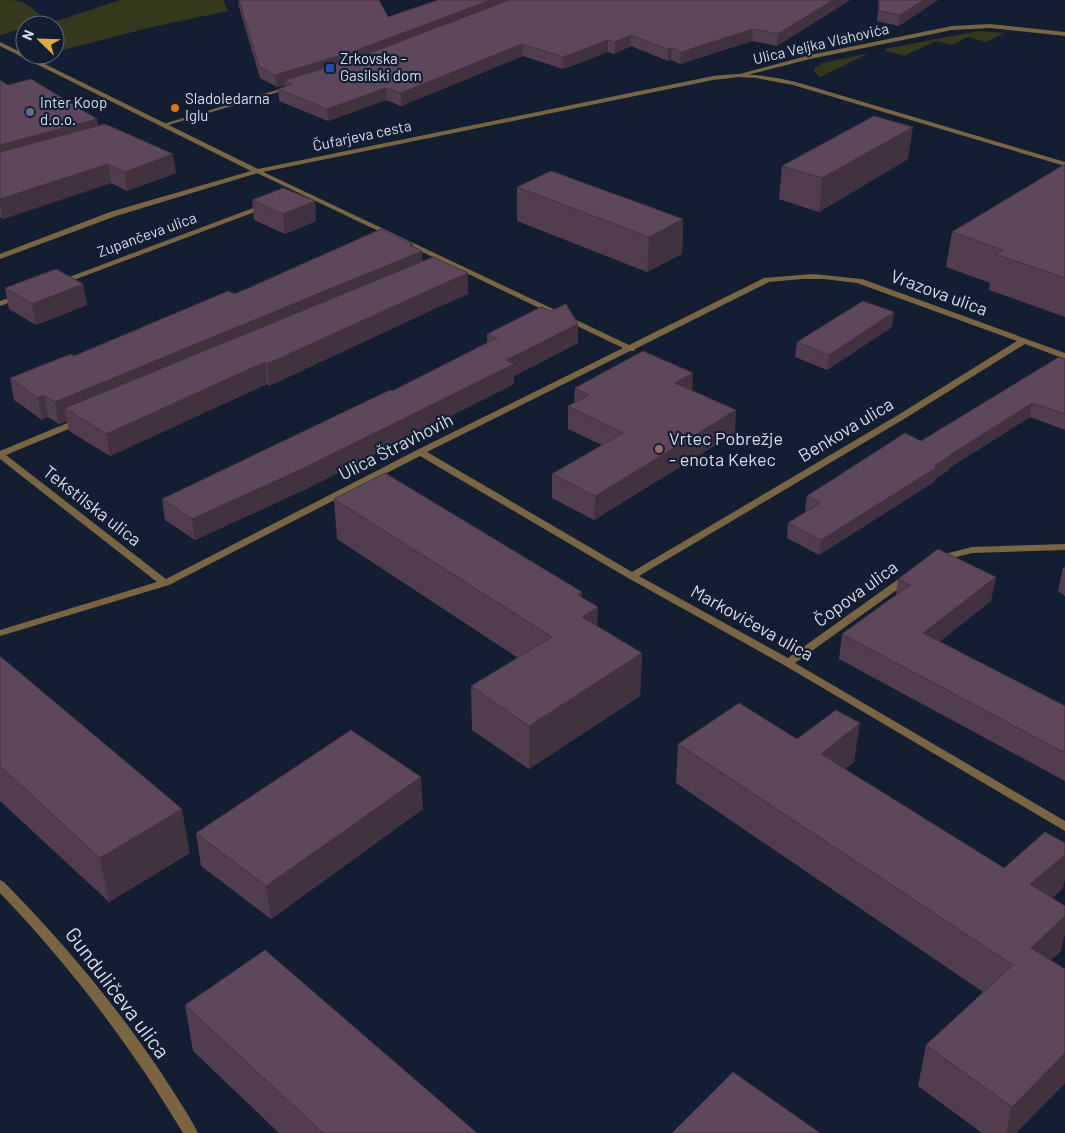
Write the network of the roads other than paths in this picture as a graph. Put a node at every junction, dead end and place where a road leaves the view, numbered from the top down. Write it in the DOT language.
graph roads {
  1 [pos="1065,34"];
  2 [pos="0,44"];
  3 [pos="739,75"];
  4 [pos="292,87"];
  5 [pos="163,125"];
  6 [pos="1065,164"];
  7 [pos="257,171"];
  8 [pos="277,202"];
  9 [pos="0,257"];
  10 [pos="454,264"];
  11 [pos="445,268"];
  12 [pos="799,275"];
  13 [pos="55,283"];
  14 [pos="28,293"];
  15 [pos="0,304"];
  16 [pos="1024,341"];
  17 [pos="631,349"];
  18 [pos="1065,356"];
  19 [pos="91,416"];
  20 [pos="420,452"];
  21 [pos="0,454"];
  22 [pos="1065,547"];
  23 [pos="632,576"];
  24 [pos="165,583"];
  25 [pos="0,633"];
  26 [pos="788,663"];
  27 [pos="1065,827"];
  28 [pos="0,885"];
  29 [pos="191,1133"];
  1 -- 3 [label="street, Ulica Veljka Vlahovića"];
  2 -- 5 [label="street"];
  3 -- 6 [label="street, Ulica Veljka Vlahovića"];
  3 -- 7 [label="street, Čufarjeva cesta"];
  4 -- 5 [label="street"];
  5 -- 7 [label="street"];
  7 -- 9 [label="street, Čufarjeva cesta"];
  7 -- 10 [label="street"];
  8 -- 13 [label="street, Zupančeva ulica"];
  10 -- 11 [label="street"];
  10 -- 17 [label="street"];
  12 -- 16 [label="street, Vrazova ulica"];
  12 -- 17 [label="street, Ulica Štravhovih"];
  14 -- 15 [label="street"];
  16 -- 18 [label="street, Vrazova ulica"];
  16 -- 23 [label="street, Benkova ulica"];
  17 -- 20 [label="street, Ulica Štravhovih"];
  19 -- 21 [label="street, Tekstilska ulica"];
  20 -- 23 [label="street, Markovičeva ulica"];
  20 -- 24 [label="street, Ulica Štravhovih"];
  21 -- 24 [label="street, Tekstilska ulica"];
  22 -- 26 [label="street, Čopova ulica"];
  23 -- 26 [label="street, Markovičeva ulica"];
  24 -- 25 [label="street, Ulica Štravhovih"];
  26 -- 27 [label="street, Markovičeva ulica"];
  28 -- 29 [label="street, Gunduličeva ulica"];
}
